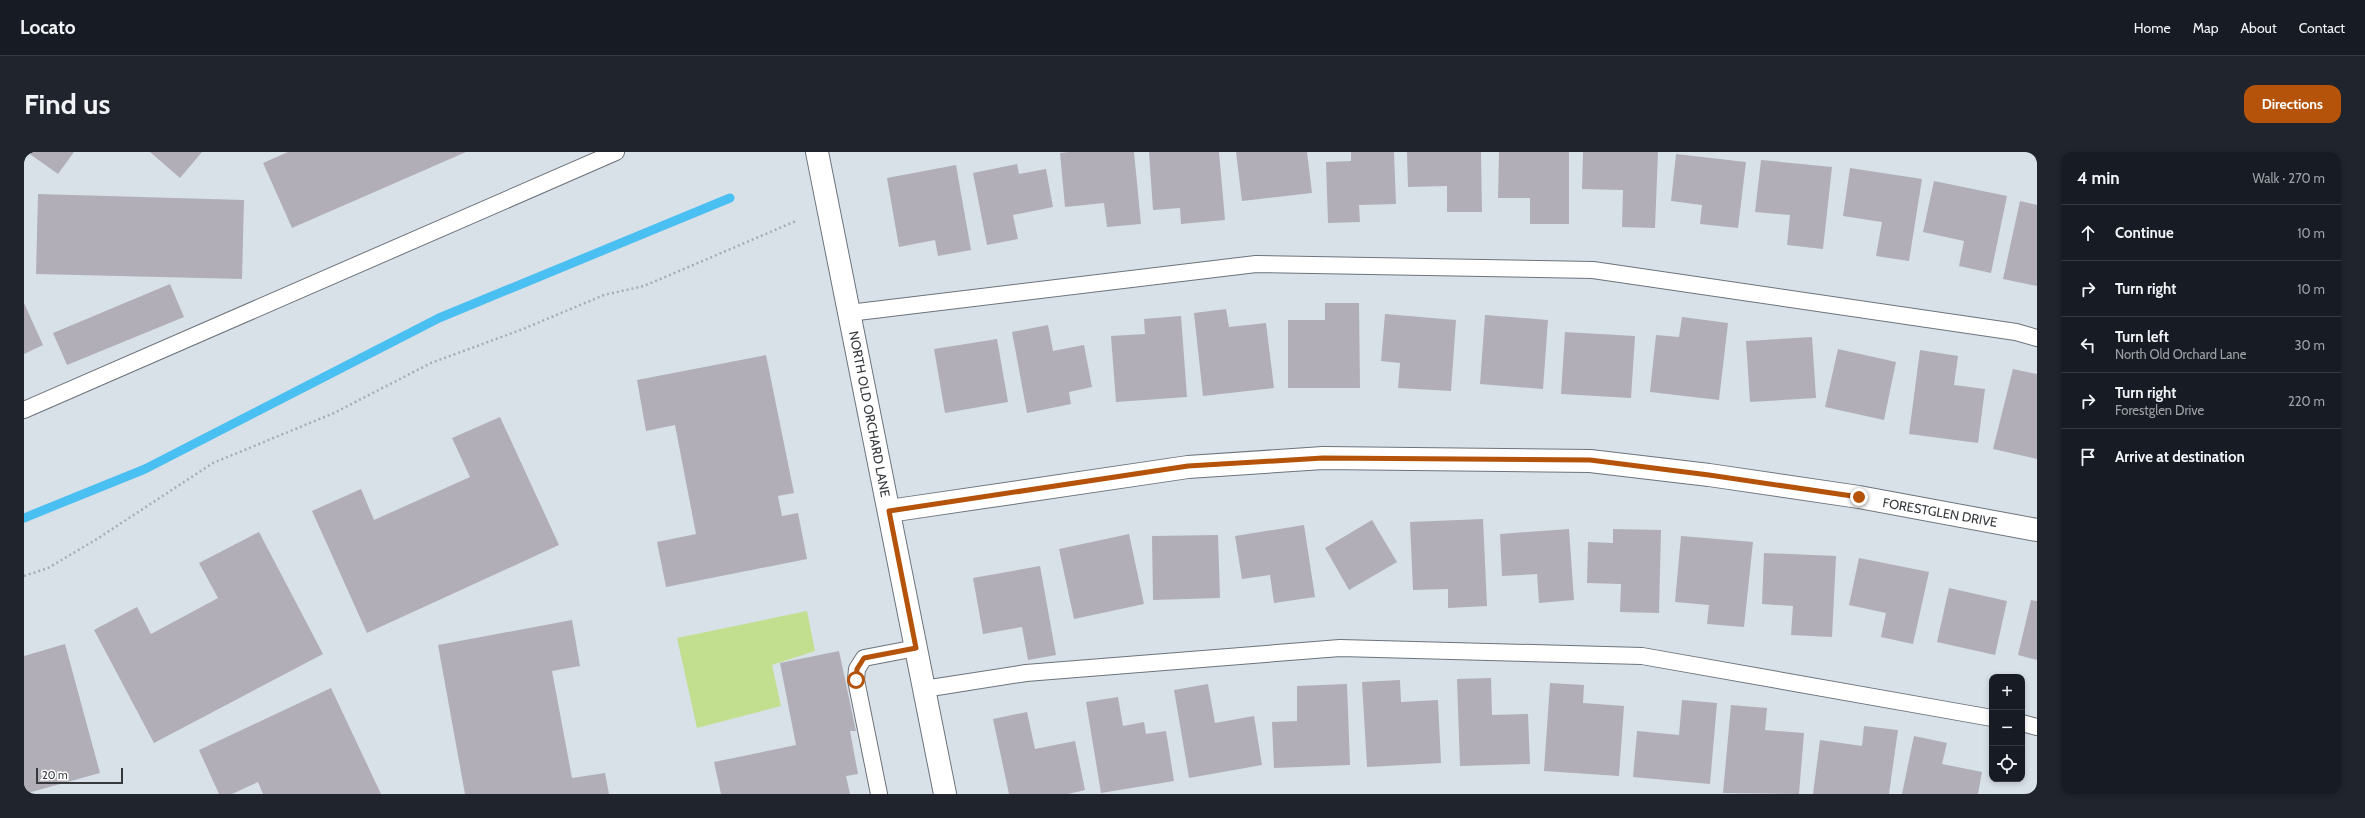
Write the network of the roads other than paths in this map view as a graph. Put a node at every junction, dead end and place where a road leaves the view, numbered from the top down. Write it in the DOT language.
graph roads {
  1 [pos="616,152"];
  2 [pos="817,152"];
  3 [pos="849,313"];
  4 [pos="2037,338"];
  5 [pos="24,410"];
  6 [pos="889,511"];
  7 [pos="2037,530"];
  8 [pos="916,648"];
  9 [pos="924,689"];
  10 [pos="1989,717"];
  11 [pos="2025,725"];
  12 [pos="2037,727"];
  13 [pos="879,794"];
  14 [pos="945,794"];
  1 -- 5 [label="lane"];
  2 -- 3 [label="street, NORTH OLD ORCHARD LANE"];
  3 -- 4 [label="lane"];
  3 -- 6 [label="street, NORTH OLD ORCHARD LANE"];
  6 -- 7 [label="street, FORESTGLEN DRIVE"];
  6 -- 8 [label="street, NORTH OLD ORCHARD LANE"];
  8 -- 9 [label="street, NORTH OLD ORCHARD LANE"];
  8 -- 13 [label="lane"];
  9 -- 10 [label="lane"];
  9 -- 14 [label="street, NORTH OLD ORCHARD LANE"];
  11 -- 12 [label="lane"];
}
